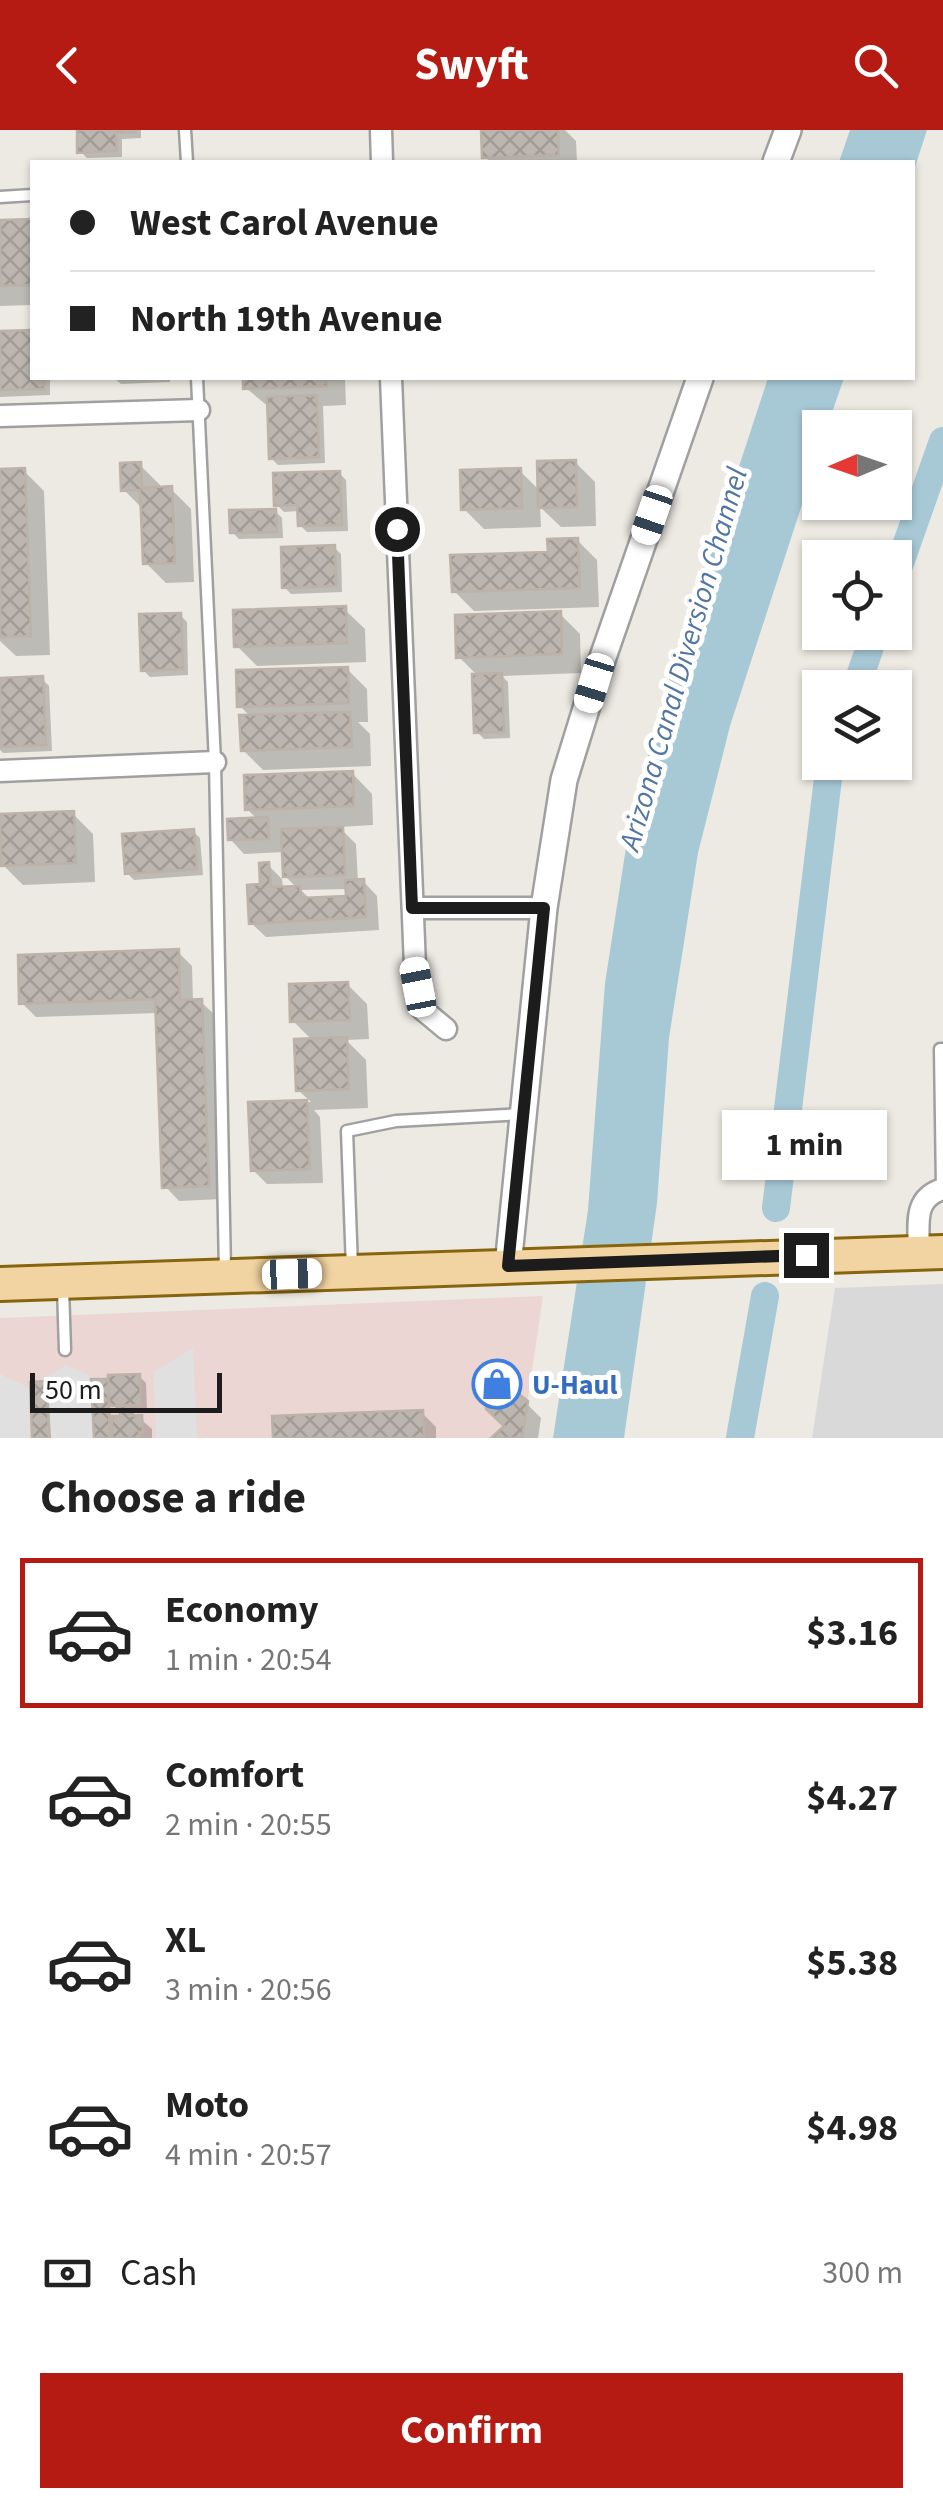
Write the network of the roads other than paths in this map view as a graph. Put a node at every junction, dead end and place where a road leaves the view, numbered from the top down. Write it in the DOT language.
graph roads {
  1 [pos="185,130"];
  2 [pos="381,130"];
  3 [pos="788,130"];
  4 [pos="187,160"];
  5 [pos="382,160"];
  6 [pos="777,160"];
  7 [pos="30,195"];
  8 [pos="0,197"];
  9 [pos="197,380"];
  10 [pos="391,380"];
  11 [pos="699,380"];
  12 [pos="199,410"];
  13 [pos="0,416"];
  14 [pos="214,762"];
  15 [pos="0,771"];
  16 [pos="412,908"];
  17 [pos="544,908"];
  18 [pos="446,1029"];
  19 [pos="943,1049"];
  20 [pos="523,1114"];
  21 [pos="942,1189"];
  22 [pos="931,1252"];
  23 [pos="508,1266"];
  24 [pos="352,1271"];
  25 [pos="226,1276"];
  26 [pos="62,1282"];
  27 [pos="0,1284"];
  28 [pos="65,1350"];
  1 -- 4 [label="lane"];
  2 -- 5 [label="street"];
  3 -- 6 [label="street"];
  7 -- 8 [label="lane"];
  9 -- 12 [label="lane"];
  10 -- 16 [label="street"];
  11 -- 17 [label="street"];
  12 -- 13 [label="street"];
  12 -- 14 [label="lane"];
  14 -- 15 [label="street"];
  14 -- 25 [label="lane"];
  16 -- 17 [label="street"];
  16 -- 18 [label="street"];
  17 -- 20 [label="street"];
  19 -- 21 [label="lane"];
  20 -- 23 [label="street"];
  20 -- 24 [label="lane"];
  21 -- 22 [label="street"];
  22 -- 23 [label="main road"];
  23 -- 24 [label="main road"];
  24 -- 25 [label="main road"];
  25 -- 26 [label="main road"];
  26 -- 27 [label="main road"];
  26 -- 28 [label="lane"];
}
